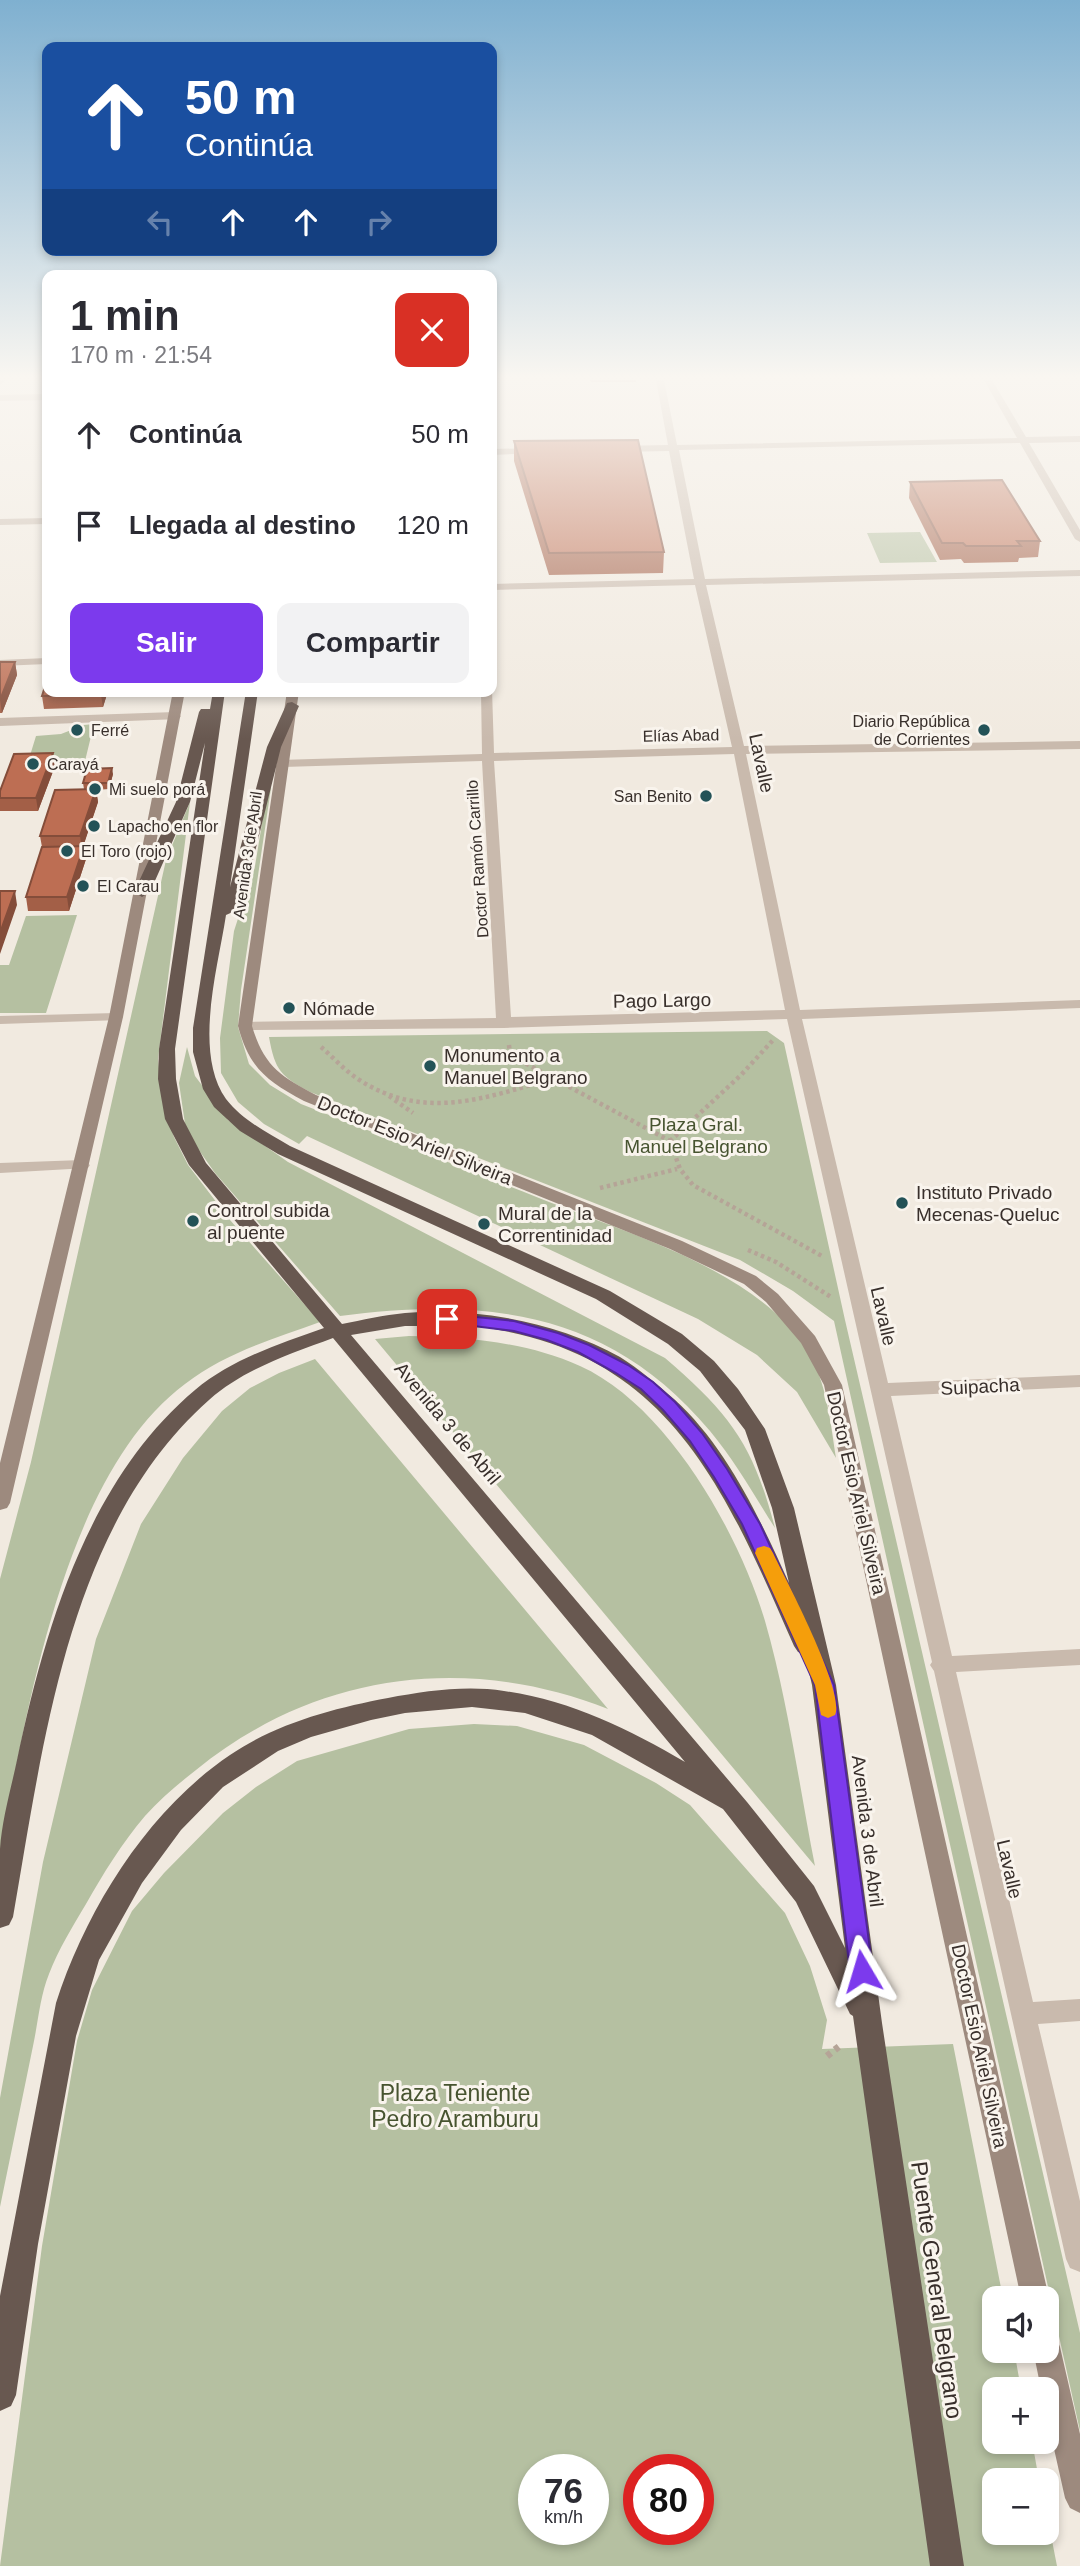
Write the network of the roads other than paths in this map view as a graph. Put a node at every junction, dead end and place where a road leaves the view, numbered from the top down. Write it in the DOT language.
graph roads {
  1 [pos="683,500"];
  2 [pos="1057,500"];
  3 [pos="42,521"];
  4 [pos="0,522"];
  5 [pos="1080,539"];
  6 [pos="1080,573"];
  7 [pos="700,582"];
  8 [pos="497,587"];
  9 [pos="42,662"];
  10 [pos="0,663"];
  11 [pos="178,697"];
  12 [pos="212,697"];
  13 [pos="218,697"];
  14 [pos="251,697"];
  15 [pos="487,697"];
  16 [pos="292,698"];
  17 [pos="175,716"];
  18 [pos="0,722"];
  19 [pos="1080,745"];
  20 [pos="739,750"];
  21 [pos="488,756"];
  22 [pos="284,763"];
  23 [pos="142,892"];
  24 [pos="216,934"];
  25 [pos="1080,1004"];
  26 [pos="794,1016"];
  27 [pos="116,1017"];
  28 [pos="0,1020"];
  29 [pos="504,1024"];
  30 [pos="245,1026"];
  31 [pos="82,1165"];
  32 [pos="0,1168"];
  33 [pos="1080,1381"];
  34 [pos="880,1390"];
  35 [pos="0,1503"];
  36 [pos="1080,1657"];
  37 [pos="941,1665"];
  38 [pos="824,1685"];
  39 [pos="738,1809"];
  40 [pos="0,1917"];
  41 [pos="1080,2010"];
  42 [pos="1022,2014"];
  43 [pos="870,2034"];
  44 [pos="1080,2259"];
  45 [pos="1032,2286"];
  46 [pos="1050,2363"];
  47 [pos="0,2395"];
  48 [pos="1080,2498"];
  49 [pos="947,2566"];
  1 -- 7 [label="street, Lavalle"];
  2 -- 5 [label="street"];
  3 -- 4 [label="street"];
  6 -- 7 [label="street"];
  7 -- 8 [label="street"];
  7 -- 20 [label="street, Lavalle"];
  9 -- 10 [label="street"];
  11 -- 17 [label="main road"];
  12 -- 23 [label="highway"];
  13 -- 39 [label="highway, Avenida 3 de Abril"];
  14 -- 24 [label="highway, Avenida 3 de Abril"];
  15 -- 21 [label="street, Doctor Ramón Carrillo"];
  16 -- 22 [label="main road, Avenida 3 de Abril"];
  16 -- 24 [label="highway"];
  17 -- 18 [label="street"];
  17 -- 23 [label="main road"];
  19 -- 20 [label="street, Elías Abad"];
  20 -- 21 [label="street, Elías Abad"];
  20 -- 26 [label="street, Lavalle"];
  21 -- 22 [label="street, Elías Abad"];
  21 -- 29 [label="street, Doctor Ramón Carrillo"];
  22 -- 30 [label="main road, Avenida 3 de Abril"];
  23 -- 27 [label="main road"];
  24 -- 38 [label="highway, Avenida 3 de Abril"];
  25 -- 26 [label="street, Pago Largo"];
  26 -- 29 [label="street, Pago Largo"];
  26 -- 34 [label="street, Lavalle"];
  27 -- 28 [label="street"];
  27 -- 31 [label="main road"];
  29 -- 30 [label="street, Pago Largo"];
  30 -- 45 [label="main road, Doctor Esio Ariel Silveira"];
  31 -- 32 [label="street"];
  31 -- 35 [label="main road"];
  33 -- 34 [label="street, Suipacha"];
  34 -- 37 [label="street, Lavalle"];
  36 -- 37 [label="street"];
  37 -- 42 [label="street, Lavalle"];
  38 -- 40 [label="highway"];
  38 -- 43 [label="highway, Avenida 3 de Abril"];
  39 -- 43 [label="highway, Avenida 3 de Abril"];
  39 -- 47 [label="highway"];
  41 -- 42 [label="street"];
  42 -- 44 [label="street, Lavalle"];
  43 -- 49 [label="highway, Puente General Belgrano"];
  46 -- 48 [label="main road"];
}
